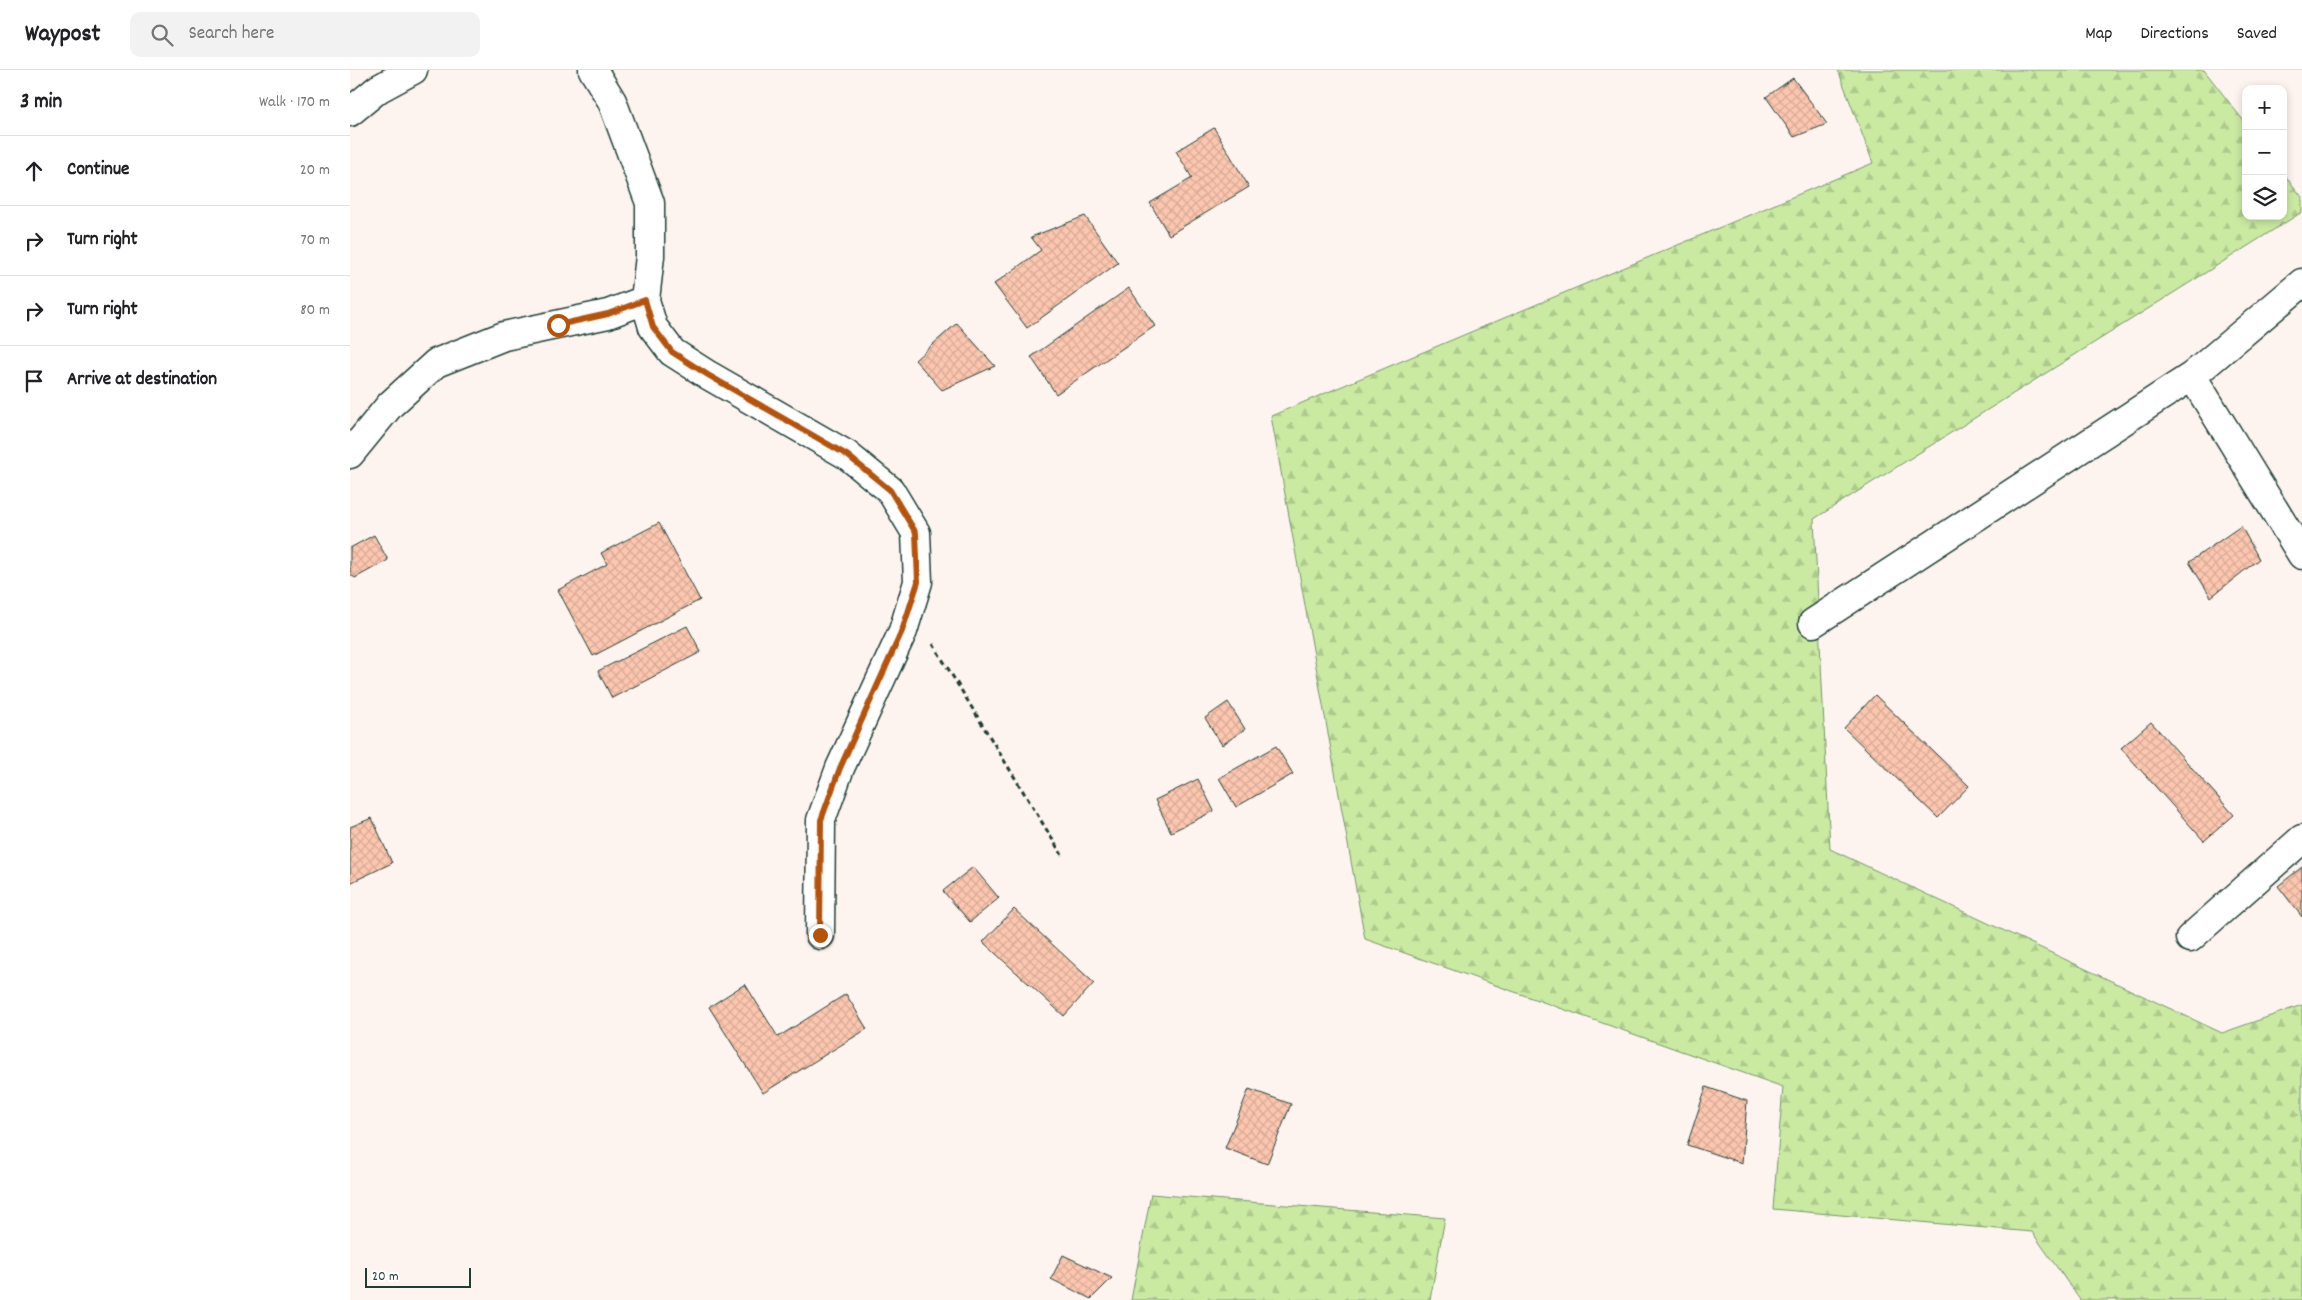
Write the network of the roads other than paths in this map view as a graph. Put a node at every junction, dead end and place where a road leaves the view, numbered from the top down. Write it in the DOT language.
graph roads {
  1 [pos="413,70"];
  2 [pos="593,70"];
  3 [pos="350,112"];
  4 [pos="2302,283"];
  5 [pos="645,300"];
  6 [pos="2192,376"];
  7 [pos="350,454"];
  8 [pos="2302,555"];
  9 [pos="1813,623"];
  10 [pos="2302,839"];
  11 [pos="820,935"];
  12 [pos="2190,938"];
  1 -- 3 [label="street"];
  2 -- 5 [label="street"];
  4 -- 6 [label="street"];
  5 -- 7 [label="street"];
  5 -- 11 [label="street"];
  6 -- 8 [label="street"];
  6 -- 9 [label="street"];
  10 -- 12 [label="street"];
}
